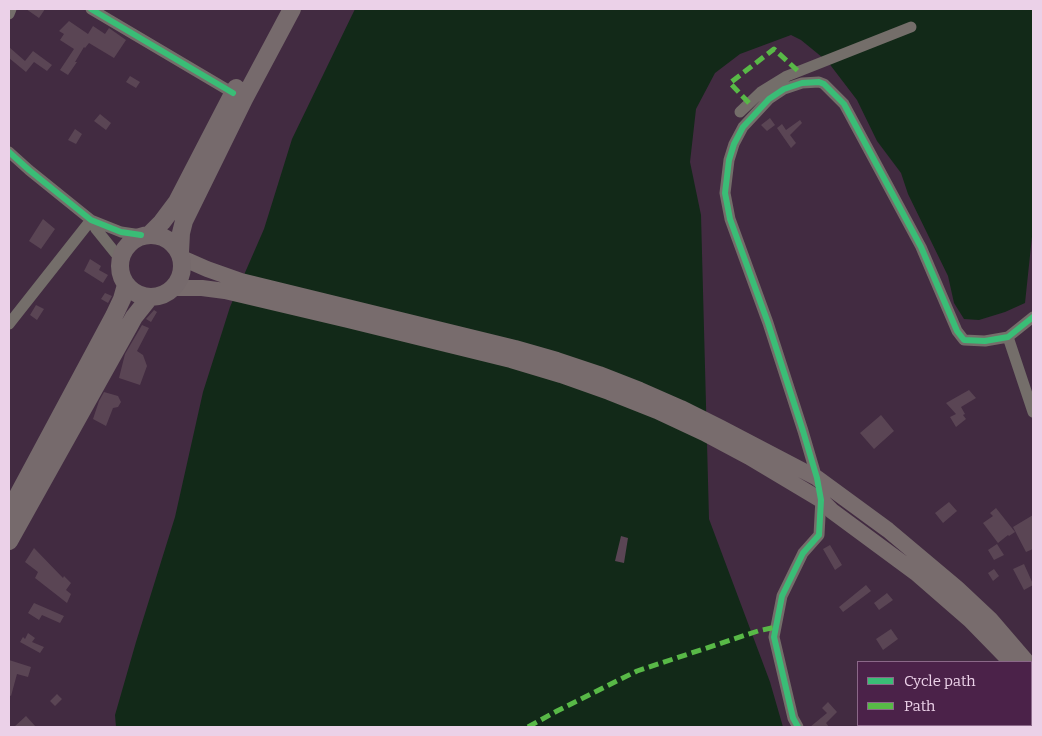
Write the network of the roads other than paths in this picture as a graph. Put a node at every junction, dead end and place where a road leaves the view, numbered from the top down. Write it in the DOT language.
graph roads {
  1 [pos="12,9"];
  2 [pos="91,9"];
  3 [pos="279,9"];
  4 [pos="292,9"];
  5 [pos="9,14"];
  6 [pos="911,27"];
  7 [pos="818,64"];
  8 [pos="819,82"];
  9 [pos="233,93"];
  10 [pos="740,112"];
  11 [pos="9,152"];
  12 [pos="91,220"];
  13 [pos="146,234"];
  14 [pos="181,255"];
  15 [pos="121,260"];
  16 [pos="126,285"];
  17 [pos="174,288"];
  18 [pos="150,297"];
  19 [pos="1033,316"];
  20 [pos="9,324"];
  21 [pos="1008,337"];
  22 [pos="1033,412"];
  23 [pos="817,478"];
  24 [pos="821,500"];
  25 [pos="9,512"];
  26 [pos="9,541"];
  27 [pos="1010,661"];
  28 [pos="1026,661"];
  29 [pos="798,727"];
  1 -- 5 [label="street"];
  2 -- 9 [label="street"];
  3 -- 9 [label="highway"];
  4 -- 14 [label="highway"];
  6 -- 7 [label="street"];
  7 -- 8 [label="street"];
  7 -- 10 [label="street"];
  8 -- 21 [label="street"];
  8 -- 23 [label="street"];
  9 -- 13 [label="highway"];
  11 -- 12 [label="street"];
  12 -- 13 [label="street"];
  12 -- 15 [label="street"];
  12 -- 20 [label="street"];
  13 -- 14 [label="highway"];
  13 -- 15 [label="highway"];
  14 -- 17 [label="highway"];
  14 -- 23 [label="main road"];
  15 -- 16 [label="highway"];
  16 -- 18 [label="highway"];
  16 -- 25 [label="highway"];
  17 -- 18 [label="highway"];
  17 -- 24 [label="main road"];
  18 -- 26 [label="highway"];
  19 -- 21 [label="street"];
  21 -- 22 [label="street"];
  23 -- 24 [label="street"];
  23 -- 28 [label="main road"];
  24 -- 27 [label="main road"];
  24 -- 29 [label="street"];
}
